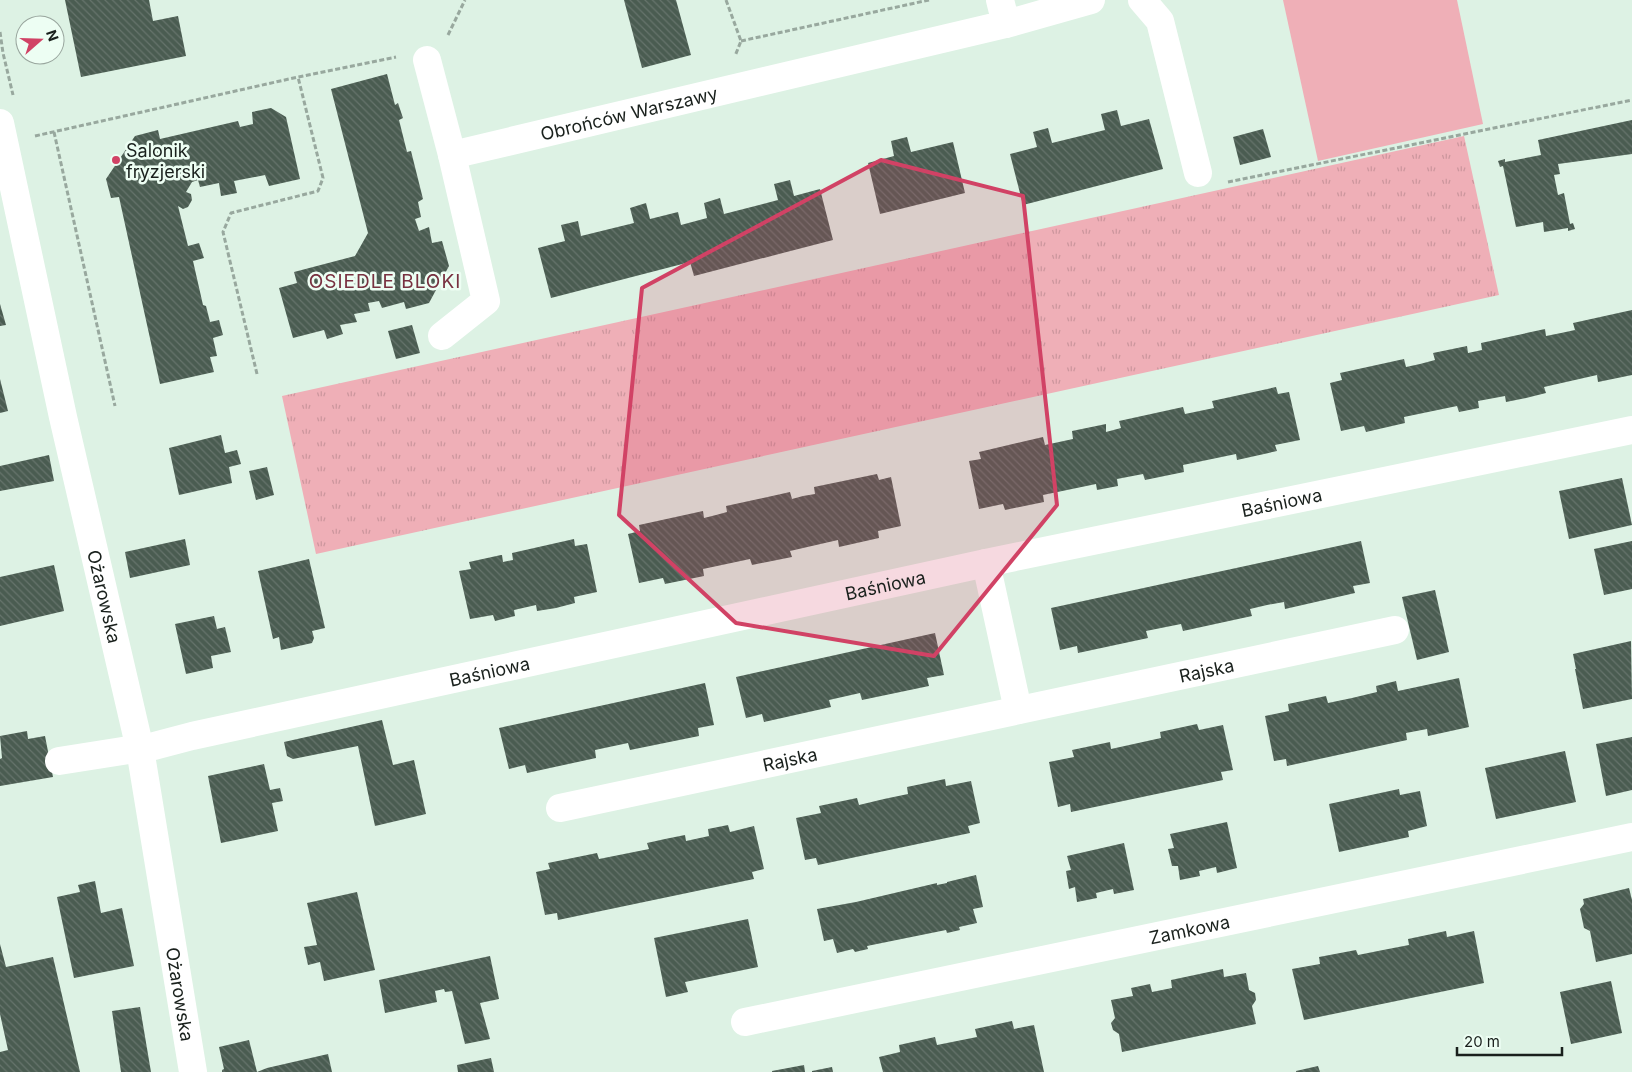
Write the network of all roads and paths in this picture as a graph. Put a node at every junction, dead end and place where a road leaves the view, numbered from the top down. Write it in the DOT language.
graph roads {
  1 [pos="465,0"];
  2 [pos="929,0"];
  3 [pos="1090,0"];
  4 [pos="1142,0"];
  5 [pos="1003,12"];
  6 [pos="0,32"];
  7 [pos="741,41"];
  8 [pos="436,50"];
  9 [pos="397,57"];
  10 [pos="298,77"];
  11 [pos="15,100"];
  12 [pos="1632,100"];
  13 [pos="0,124"];
  14 [pos="54,132"];
  15 [pos="32,137"];
  16 [pos="452,155"];
  17 [pos="1198,173"];
  18 [pos="442,336"];
  19 [pos="257,374"];
  20 [pos="115,406"];
  21 [pos="1632,430"];
  22 [pos="986,563"];
  23 [pos="1395,630"];
  24 [pos="1018,710"];
  25 [pos="140,748"];
  26 [pos="59,761"];
  27 [pos="560,808"];
  28 [pos="1632,837"];
  29 [pos="745,1022"];
  30 [pos="194,1072"];
  1 -- 8 [label="path"];
  2 -- 7 [label="path"];
  3 -- 5 [label="street, Obrońców Warszawy"];
  4 -- 17 [label="street"];
  5 -- 16 [label="street, Obrońców Warszawy"];
  6 -- 11 [label="path"];
  8 -- 16 [label="street"];
  9 -- 10 [label="path"];
  10 -- 14 [label="path"];
  10 -- 19 [label="path"];
  12 -- 17 [label="path"];
  13 -- 25 [label="street, Ożarowska"];
  14 -- 15 [label="path"];
  14 -- 20 [label="path"];
  16 -- 18 [label="street"];
  21 -- 22 [label="street, Baśniowa"];
  22 -- 24 [label="street"];
  22 -- 25 [label="street, Baśniowa"];
  23 -- 24 [label="street, Rajska"];
  24 -- 27 [label="street, Rajska"];
  25 -- 26 [label="street, Baśniowa"];
  25 -- 30 [label="street, Ożarowska"];
  28 -- 29 [label="street, Zamkowa"];
}
